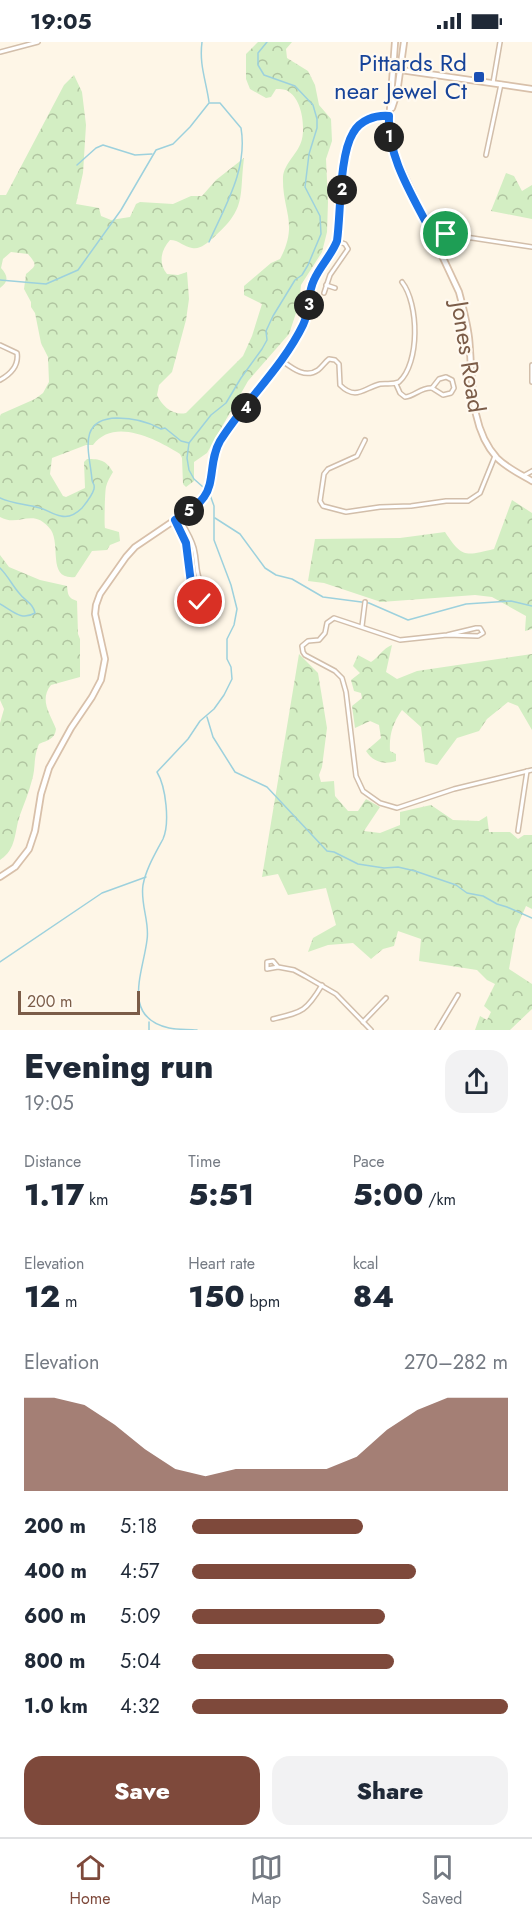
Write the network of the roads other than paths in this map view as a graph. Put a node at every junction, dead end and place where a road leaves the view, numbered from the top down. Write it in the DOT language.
graph roads {
  1 [pos="38,42"];
  2 [pos="395,42"];
  3 [pos="404,42"];
  4 [pos="500,42"];
  5 [pos="0,52"];
  6 [pos="394,69"];
  7 [pos="401,69"];
  8 [pos="493,83"];
  9 [pos="501,84"];
  10 [pos="532,89"];
  11 [pos="389,116"];
  12 [pos="486,155"];
  13 [pos="433,236"];
  14 [pos="337,241"];
  15 [pos="532,247"];
  16 [pos="402,282"];
  17 [pos="326,285"];
  18 [pos="335,288"];
  19 [pos="324,292"];
  20 [pos="0,345"];
  21 [pos="280,360"];
  22 [pos="532,365"];
  23 [pos="0,380"];
  24 [pos="532,382"];
  25 [pos="396,384"];
  26 [pos="432,388"];
  27 [pos="365,440"];
  28 [pos="495,455"];
  29 [pos="502,463"];
  30 [pos="492,467"];
  31 [pos="532,471"];
  32 [pos="523,476"];
  33 [pos="532,481"];
  34 [pos="177,519"];
  35 [pos="364,602"];
  36 [pos="362,626"];
  37 [pos="447,636"];
  38 [pos="532,770"];
  39 [pos="527,771"];
  40 [pos="519,831"];
  41 [pos="0,877"];
  42 [pos="278,967"];
  43 [pos="322,986"];
  44 [pos="458,995"];
  45 [pos="386,998"];
  46 [pos="273,1019"];
  47 [pos="363,1022"];
  48 [pos="371,1030"];
  49 [pos="437,1030"];
  1 -- 5 [label="street"];
  2 -- 6 [label="street, Jones Road"];
  3 -- 7 [label="street, Jones Road"];
  4 -- 8 [label="street"];
  6 -- 7 [label="street"];
  6 -- 11 [label="street, Jones Road"];
  7 -- 8 [label="street"];
  7 -- 11 [label="street, Jones Road"];
  8 -- 9 [label="street"];
  9 -- 10 [label="street"];
  9 -- 12 [label="street"];
  11 -- 13 [label="street, Jones Road"];
  11 -- 14 [label="street"];
  13 -- 15 [label="street"];
  13 -- 28 [label="street, Jones Road"];
  14 -- 17 [label="street"];
  14 -- 21 [label="street"];
  16 -- 25 [label="street"];
  17 -- 18 [label="street"];
  17 -- 19 [label="street"];
  20 -- 23 [label="street"];
  21 -- 25 [label="street"];
  21 -- 34 [label="street"];
  22 -- 24 [label="street"];
  25 -- 26 [label="street"];
  26 -- 26 [label="street"];
  27 -- 30 [label="street"];
  28 -- 29 [label="street, Jones Road"];
  28 -- 30 [label="street"];
  29 -- 30 [label="street"];
  29 -- 32 [label="street, Jones Road"];
  31 -- 32 [label="street"];
  32 -- 33 [label="street, Jones Road"];
  34 -- 34 [label="street"];
  34 -- 41 [label="street"];
  35 -- 36 [label="street"];
  36 -- 37 [label="street"];
  36 -- 39 [label="street"];
  37 -- 37 [label="street"];
  38 -- 39 [label="street"];
  39 -- 40 [label="street"];
  42 -- 43 [label="street"];
  43 -- 46 [label="street"];
  43 -- 47 [label="street"];
  44 -- 49 [label="street"];
  45 -- 47 [label="street"];
  47 -- 48 [label="street"];
}
